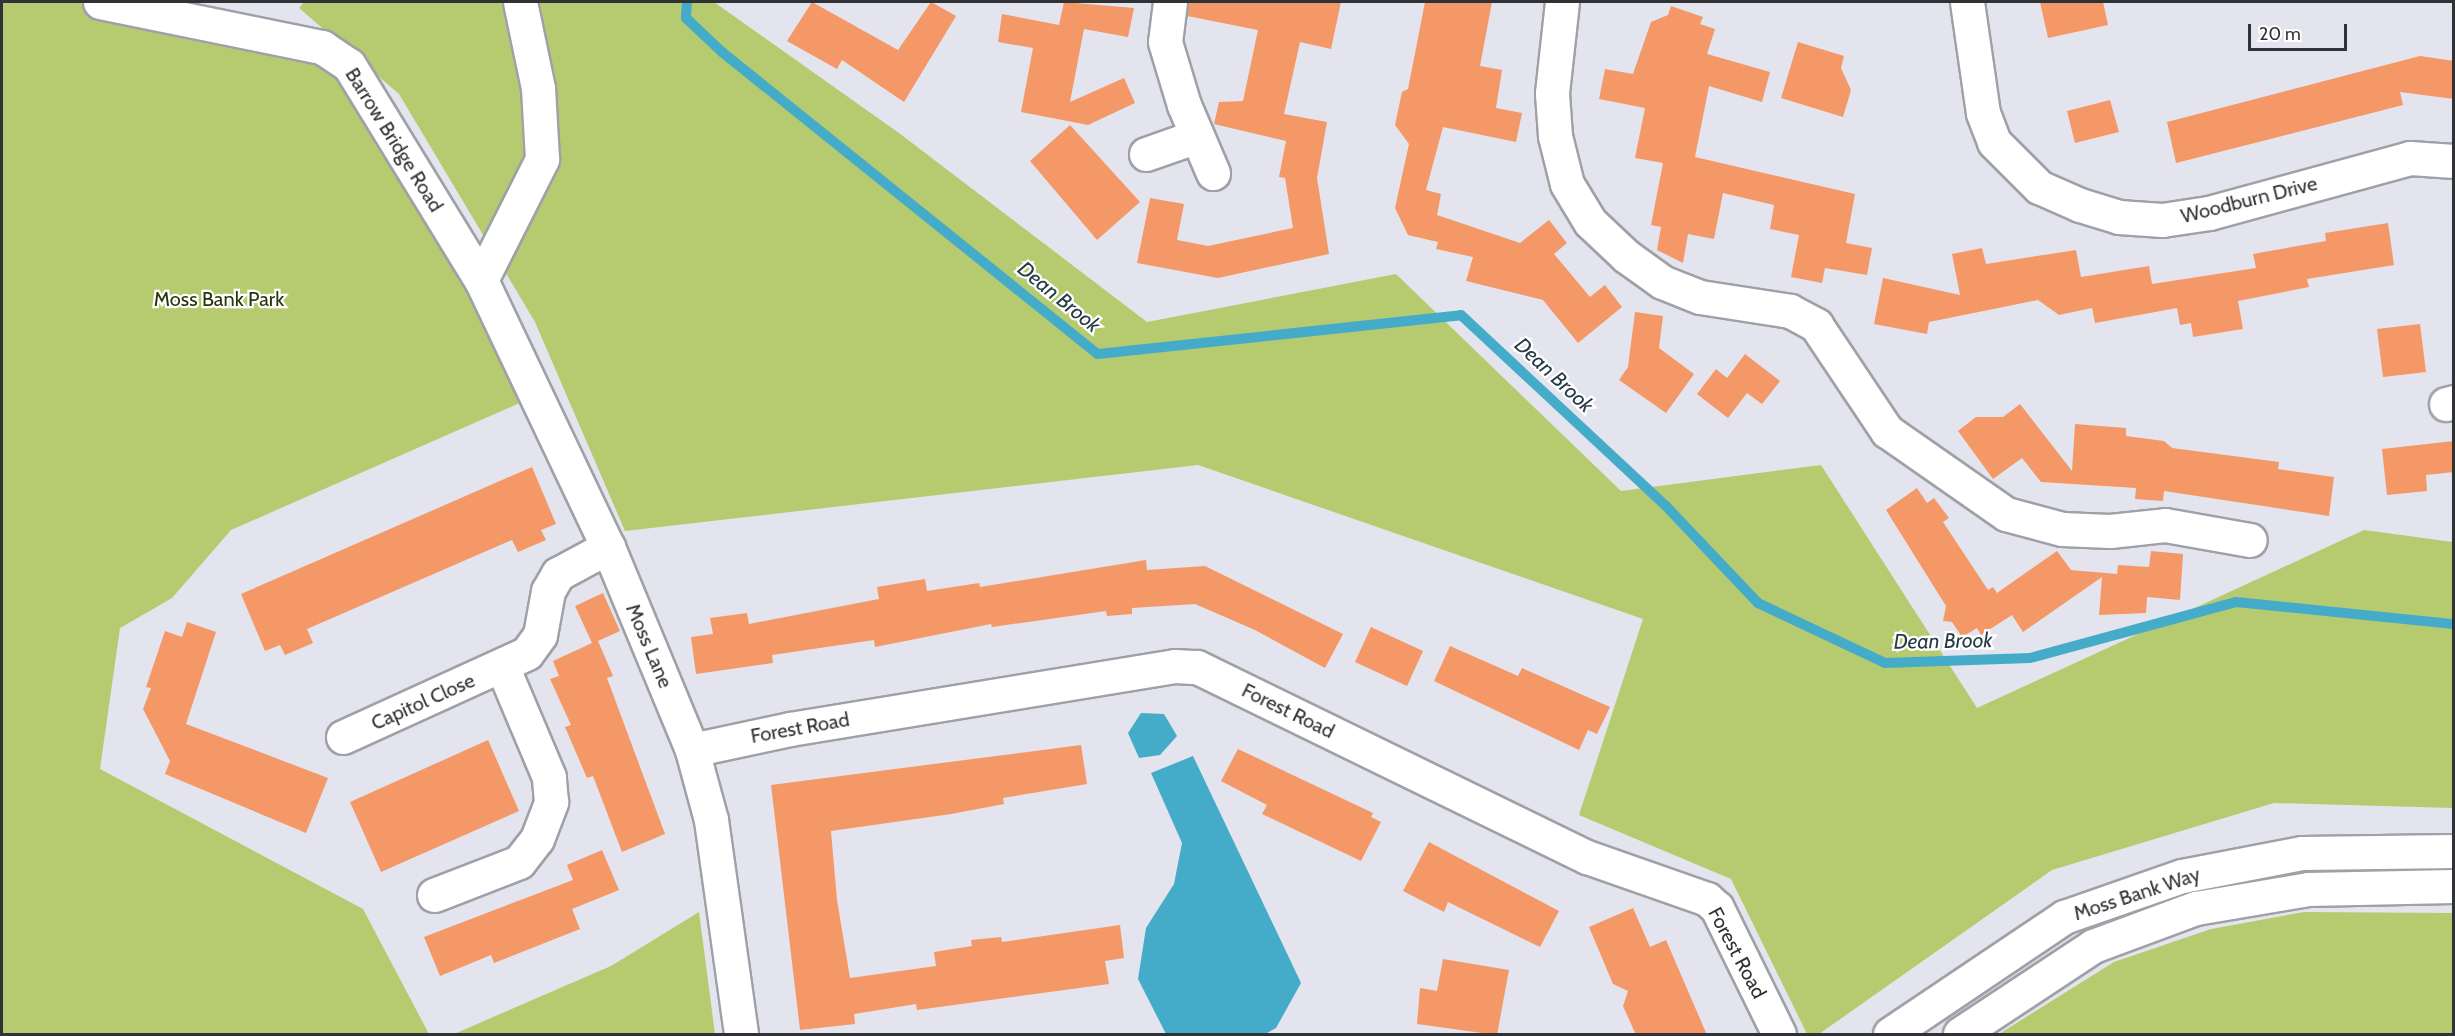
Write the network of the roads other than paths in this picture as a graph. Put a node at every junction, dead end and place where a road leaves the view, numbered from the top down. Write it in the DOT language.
graph roads {
  1 [pos="100,2"];
  2 [pos="520,2"];
  3 [pos="1170,2"];
  4 [pos="1562,2"];
  5 [pos="1967,2"];
  6 [pos="1197,136"];
  7 [pos="1146,154"];
  8 [pos="2454,161"];
  9 [pos="1213,173"];
  10 [pos="482,280"];
  11 [pos="2235,544"];
  12 [pos="608,548"];
  13 [pos="502,668"];
  14 [pos="343,737"];
  15 [pos="692,750"];
  16 [pos="2454,851"];
  17 [pos="2454,886"];
  18 [pos="434,895"];
  19 [pos="741,1035"];
  20 [pos="1779,1035"];
  21 [pos="1890,1035"];
  22 [pos="1960,1035"];
  1 -- 10 [label="main road, Barrow Bridge Road"];
  2 -- 10 [label="main road"];
  3 -- 6 [label="main road"];
  4 -- 11 [label="main road"];
  5 -- 8 [label="main road, Woodburn Drive"];
  6 -- 7 [label="main road"];
  6 -- 9 [label="main road"];
  10 -- 12 [label="main road, Moss Lane"];
  12 -- 13 [label="main road, Capitol Close"];
  12 -- 15 [label="main road, Moss Lane"];
  13 -- 14 [label="main road, Capitol Close"];
  13 -- 18 [label="main road"];
  15 -- 19 [label="main road, Moss Lane"];
  15 -- 20 [label="main road, Forest Road"];
  16 -- 21 [label="main road, Moss Bank Way"];
  17 -- 22 [label="main road, Moss Bank Way"];
}
